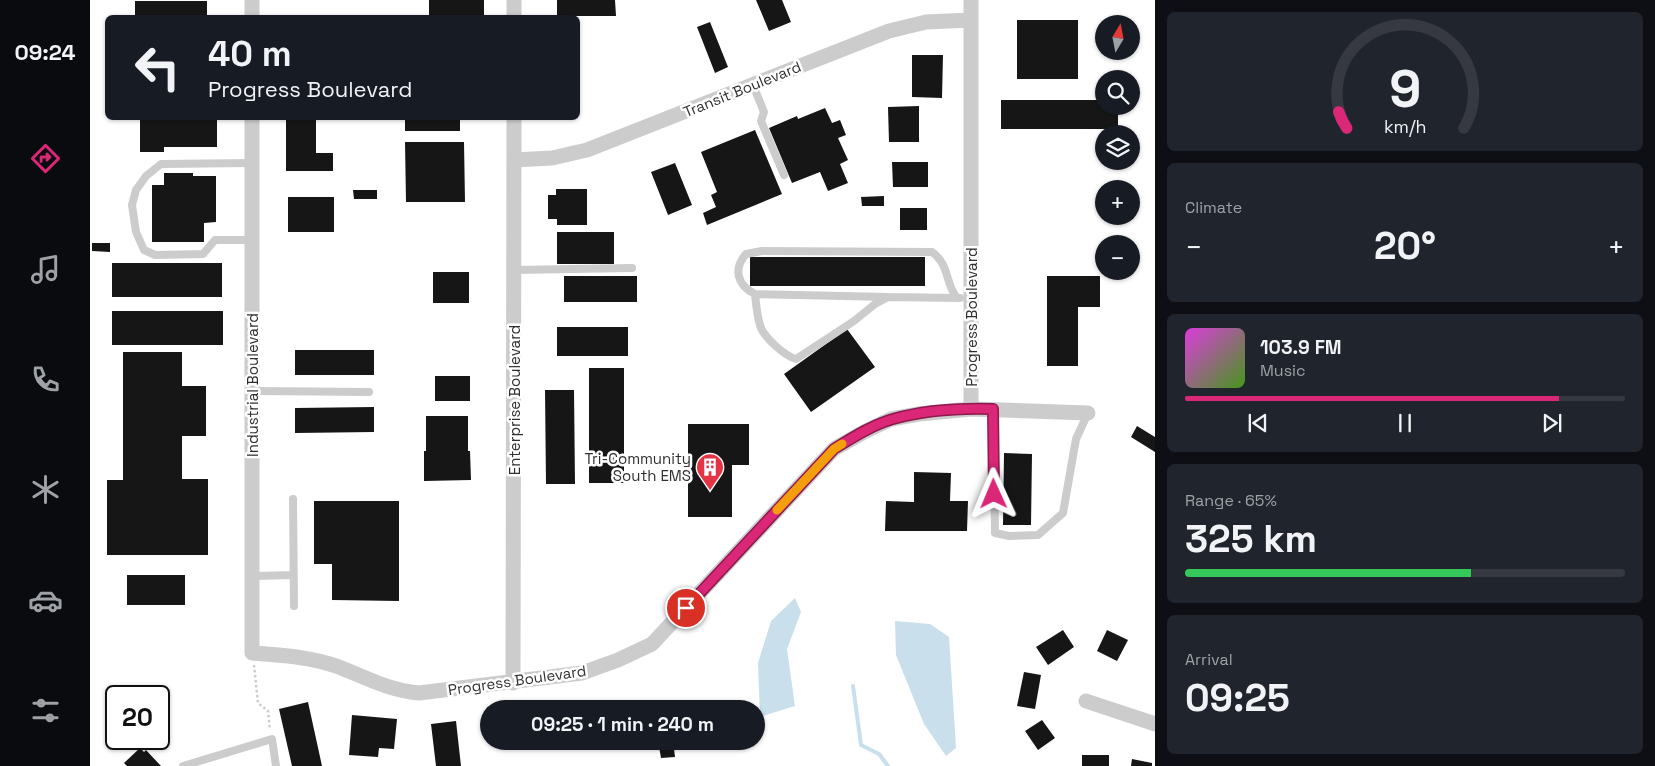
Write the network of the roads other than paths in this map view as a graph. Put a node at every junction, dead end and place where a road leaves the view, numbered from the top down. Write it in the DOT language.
graph roads {
  1 [pos="252,0"];
  2 [pos="514,0"];
  3 [pos="971,0"];
  4 [pos="252,15"];
  5 [pos="514,15"];
  6 [pos="971,20"];
  7 [pos="753,85"];
  8 [pos="252,120"];
  9 [pos="514,120"];
  10 [pos="514,160"];
  11 [pos="252,163"];
  12 [pos="784,175"];
  13 [pos="252,240"];
  14 [pos="632,268"];
  15 [pos="514,270"];
  16 [pos="755,294"];
  17 [pos="888,297"];
  18 [pos="964,298"];
  19 [pos="252,390"];
  20 [pos="369,392"];
  21 [pos="971,408"];
  22 [pos="993,409"];
  23 [pos="1088,413"];
  24 [pos="293,499"];
  25 [pos="294,575"];
  26 [pos="252,576"];
  27 [pos="294,606"];
  28 [pos="252,653"];
  29 [pos="513,683"];
  30 [pos="1086,701"];
  31 [pos="1155,724"];
  32 [pos="184,766"];
  33 [pos="276,766"];
  1 -- 4 [label="street"];
  2 -- 5 [label="street"];
  3 -- 6 [label="street, Progress Boulevard"];
  6 -- 7 [label="street, Transit Boulevard"];
  6 -- 18 [label="street, Progress Boulevard"];
  7 -- 10 [label="street, Transit Boulevard"];
  7 -- 12 [label="lane"];
  8 -- 11 [label="street, Industrial Boulevard"];
  9 -- 10 [label="street, Enterprise Boulevard"];
  10 -- 15 [label="street, Enterprise Boulevard"];
  11 -- 13 [label="street, Industrial Boulevard"];
  11 -- 13 [label="lane"];
  13 -- 19 [label="street, Industrial Boulevard"];
  14 -- 15 [label="lane"];
  15 -- 29 [label="street, Enterprise Boulevard"];
  16 -- 17 [label="lane"];
  16 -- 17 [label="lane"];
  16 -- 18 [label="lane"];
  17 -- 18 [label="lane"];
  18 -- 21 [label="street, Progress Boulevard"];
  19 -- 20 [label="lane"];
  19 -- 26 [label="street, Industrial Boulevard"];
  21 -- 22 [label="street"];
  21 -- 29 [label="street, Progress Boulevard"];
  22 -- 23 [label="street"];
  22 -- 23 [label="lane"];
  24 -- 25 [label="lane"];
  25 -- 26 [label="lane"];
  25 -- 27 [label="lane"];
  26 -- 28 [label="street, Industrial Boulevard"];
  28 -- 29 [label="street, Progress Boulevard"];
  30 -- 31 [label="street"];
  32 -- 33 [label="lane"];
}
